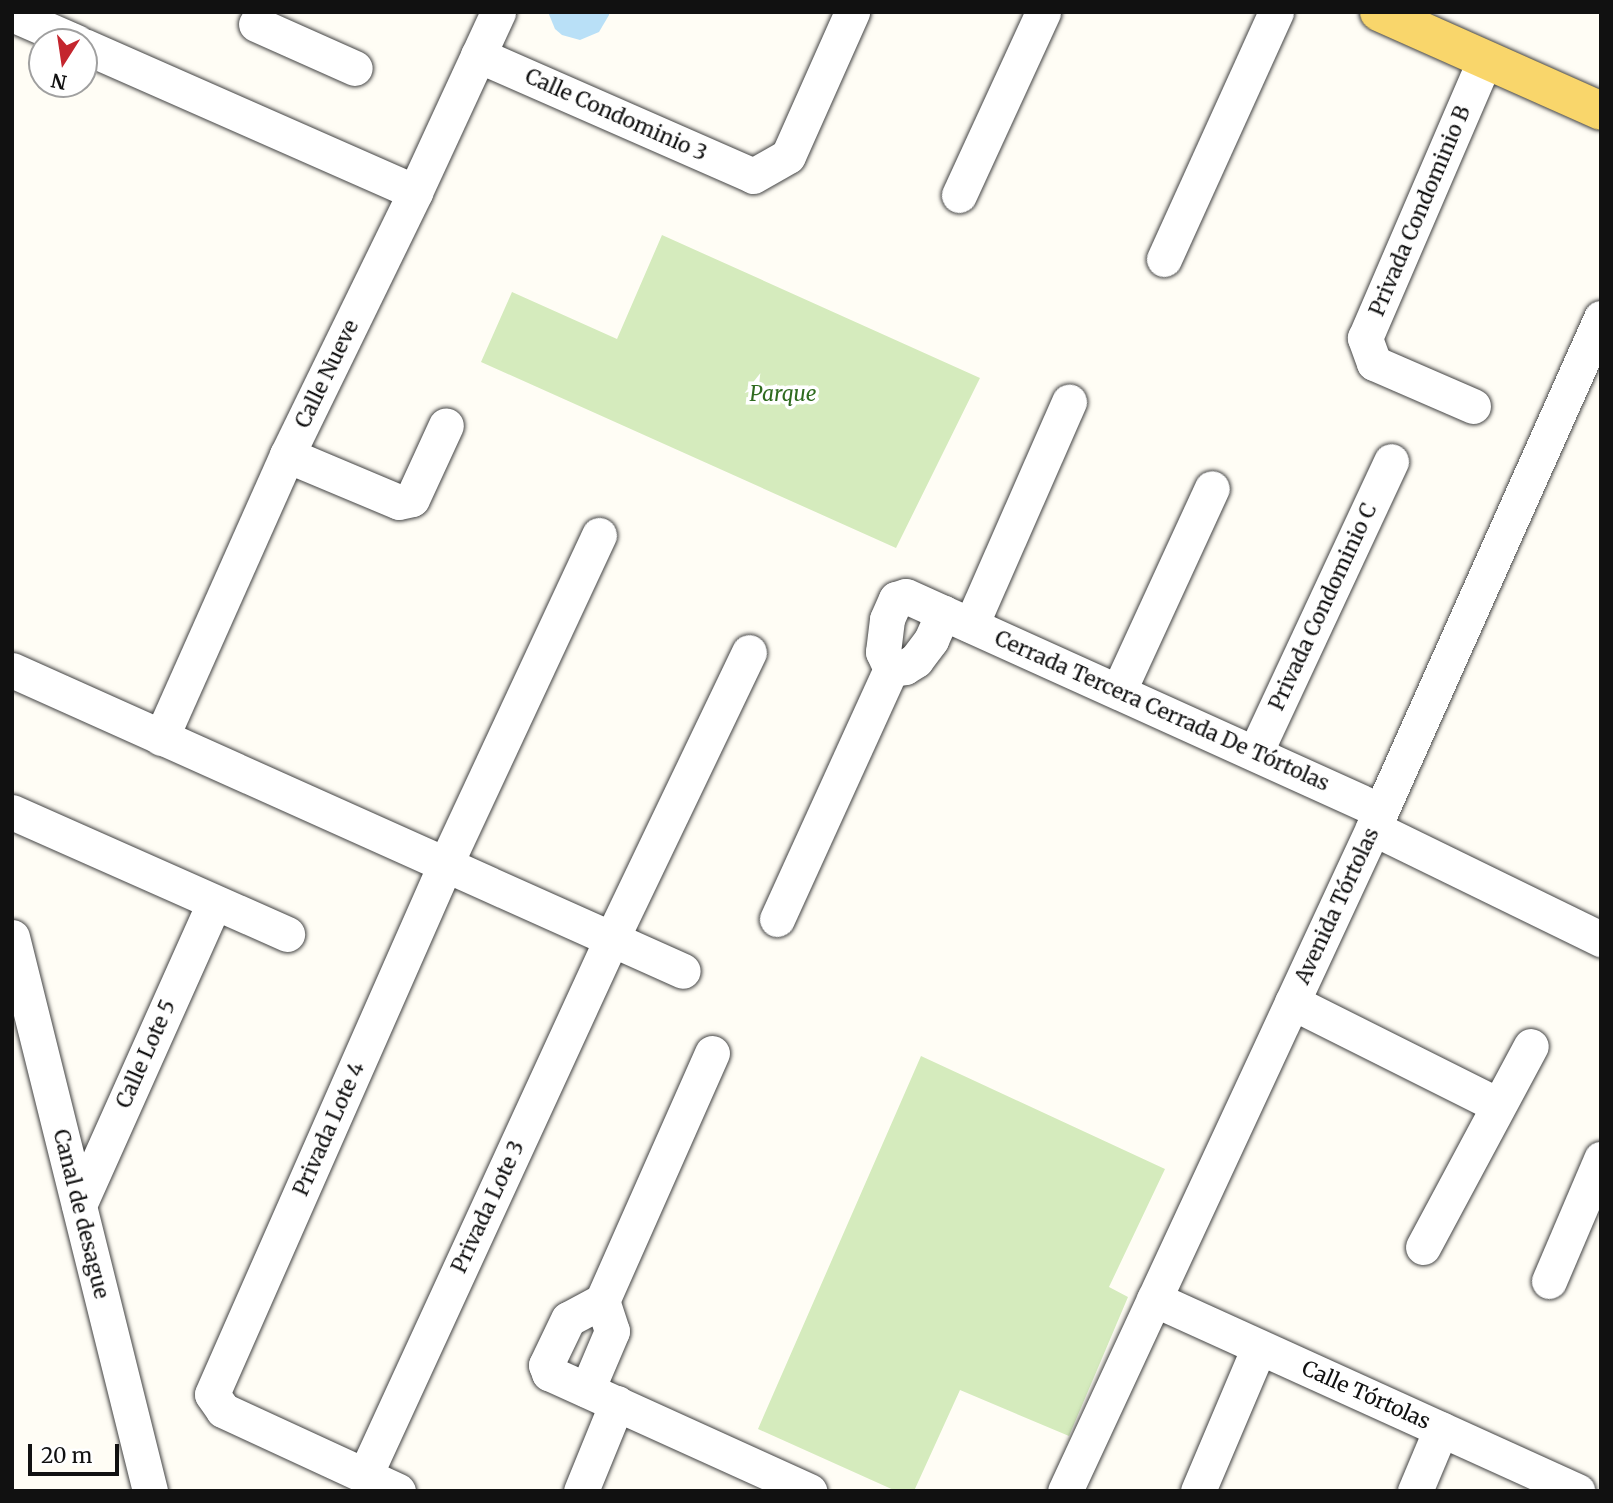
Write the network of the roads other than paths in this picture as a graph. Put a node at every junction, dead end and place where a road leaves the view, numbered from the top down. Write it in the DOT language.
graph roads {
  1 [pos="498,12"];
  2 [pos="852,12"];
  3 [pos="1043,12"];
  4 [pos="1276,12"];
  5 [pos="1379,12"];
  6 [pos="12,14"];
  7 [pos="277,24"];
  8 [pos="44,28"];
  9 [pos="98,52"];
  10 [pos="478,55"];
  11 [pos="1485,60"];
  12 [pos="355,68"];
  13 [pos="1601,111"];
  14 [pos="415,192"];
  15 [pos="959,195"];
  16 [pos="1164,258"];
  17 [pos="1601,318"];
  18 [pos="1069,402"];
  19 [pos="1474,406"];
  20 [pos="446,425"];
  21 [pos="288,455"];
  22 [pos="1391,461"];
  23 [pos="1212,488"];
  24 [pos="599,535"];
  25 [pos="957,619"];
  26 [pos="749,652"];
  27 [pos="891,669"];
  28 [pos="12,670"];
  29 [pos="1119,690"];
  30 [pos="161,738"];
  31 [pos="1255,753"];
  32 [pos="12,813"];
  33 [pos="1377,820"];
  34 [pos="446,863"];
  35 [pos="214,903"];
  36 [pos="777,919"];
  37 [pos="286,934"];
  38 [pos="12,937"];
  39 [pos="612,938"];
  40 [pos="1601,939"];
  41 [pos="683,971"];
  42 [pos="1292,1002"];
  43 [pos="1531,1046"];
  44 [pos="712,1053"];
  45 [pos="1498,1105"];
  46 [pos="1601,1159"];
  47 [pos="79,1205"];
  48 [pos="1423,1247"];
  49 [pos="1549,1281"];
  50 [pos="1154,1299"];
  51 [pos="601,1301"];
  52 [pos="1259,1348"];
  53 [pos="602,1396"];
  54 [pos="1441,1429"];
  55 [pos="365,1475"];
  56 [pos="765,1482"];
  57 [pos="150,1491"];
  58 [pos="398,1491"];
  59 [pos="581,1491"];
  60 [pos="809,1491"];
  61 [pos="1065,1491"];
  62 [pos="1198,1491"];
  63 [pos="1415,1491"];
  64 [pos="1578,1491"];
  1 -- 10 [label="street, Calle Nueve"];
  2 -- 10 [label="street, Calle Condominio 3"];
  3 -- 15 [label="street"];
  4 -- 16 [label="street"];
  5 -- 11 [label="main road"];
  6 -- 8 [label="street"];
  7 -- 12 [label="street"];
  9 -- 14 [label="street"];
  10 -- 14 [label="street, Calle Nueve"];
  11 -- 13 [label="main road"];
  11 -- 19 [label="street, Privada Condominio B"];
  14 -- 21 [label="street, Calle Nueve"];
  17 -- 33 [label="street, Avenida Tórtolas"];
  18 -- 25 [label="street"];
  20 -- 21 [label="street"];
  21 -- 30 [label="street, Calle Nueve"];
  22 -- 31 [label="street, Privada Condominio C"];
  23 -- 29 [label="street"];
  24 -- 34 [label="street, Privada Lote 4"];
  25 -- 27 [label="street"];
  25 -- 27 [label="street, Cerrada Tercera Cerrada De Tórtolas"];
  25 -- 29 [label="street, Cerrada Tercera Cerrada De Tórtolas"];
  26 -- 39 [label="street, Privada Lote 3"];
  27 -- 36 [label="street"];
  28 -- 30 [label="street"];
  29 -- 31 [label="street, Cerrada Tercera Cerrada De Tórtolas"];
  30 -- 34 [label="street"];
  31 -- 33 [label="street, Cerrada Tercera Cerrada De Tórtolas"];
  32 -- 35 [label="street"];
  33 -- 40 [label="street, Cerrada Tercera Cerrada De Tórtolas"];
  33 -- 42 [label="street, Avenida Tórtolas"];
  34 -- 39 [label="street"];
  34 -- 55 [label="street, Privada Lote 4"];
  35 -- 37 [label="street"];
  35 -- 47 [label="street, Calle Lote 5"];
  38 -- 47 [label="street, Canal de desague"];
  39 -- 41 [label="street"];
  39 -- 55 [label="street, Privada Lote 3"];
  42 -- 45 [label="street"];
  42 -- 50 [label="street, Avenida Tórtolas"];
  43 -- 45 [label="street"];
  44 -- 51 [label="street"];
  45 -- 48 [label="street"];
  46 -- 49 [label="street"];
  47 -- 57 [label="street, Canal de desague"];
  50 -- 52 [label="street, Calle Tórtolas"];
  50 -- 61 [label="street, Avenida Tórtolas"];
  51 -- 53 [label="street"];
  51 -- 53 [label="street"];
  52 -- 54 [label="street, Calle Tórtolas"];
  52 -- 62 [label="street"];
  53 -- 56 [label="street"];
  53 -- 59 [label="street"];
  54 -- 63 [label="street"];
  54 -- 64 [label="street, Calle Tórtolas"];
  55 -- 58 [label="street"];
  56 -- 60 [label="street"];
}
